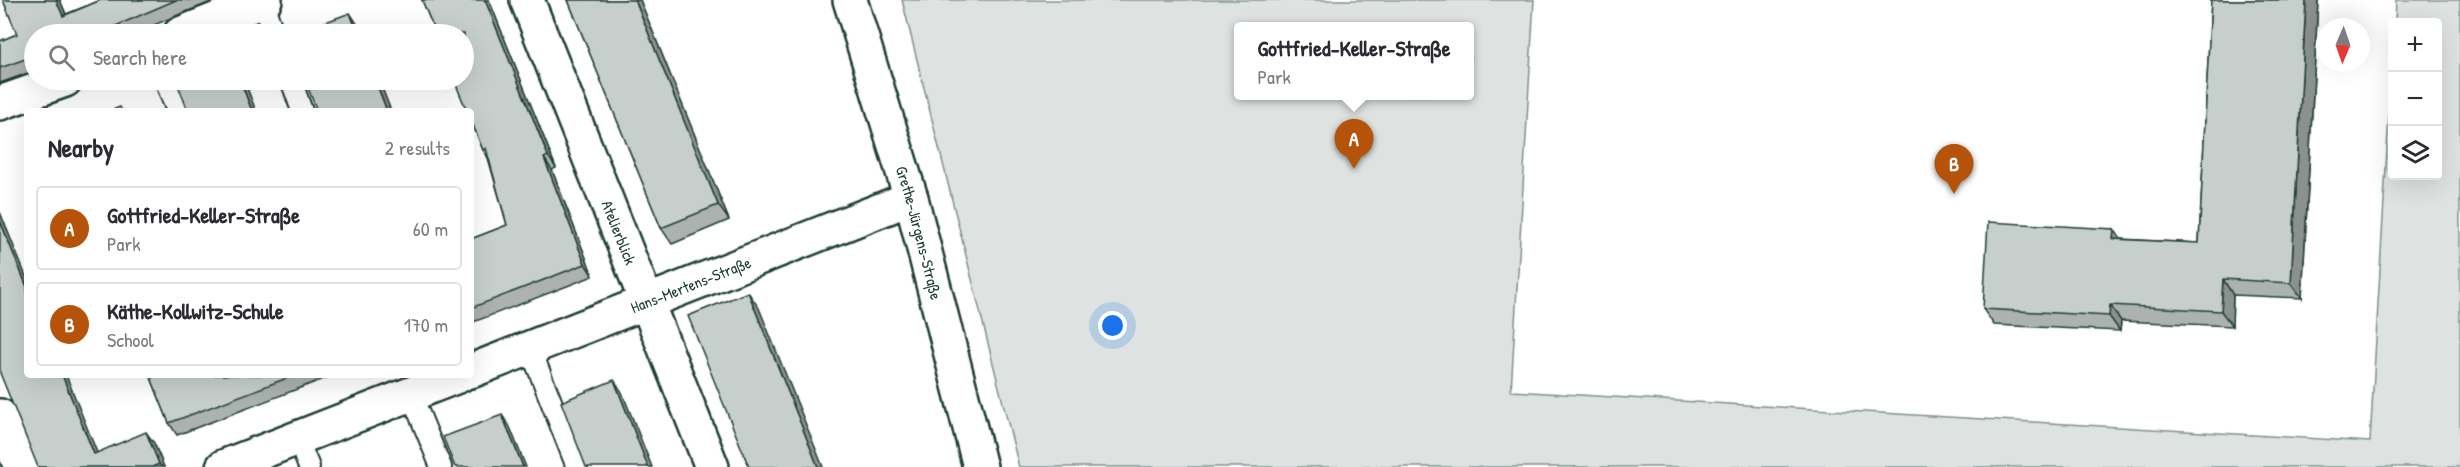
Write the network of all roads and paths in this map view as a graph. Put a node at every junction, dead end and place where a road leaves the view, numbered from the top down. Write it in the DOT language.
graph roads {
  1 [pos="527,0"];
  2 [pos="850,0"];
  3 [pos="263,1"];
  4 [pos="205,24"];
  5 [pos="271,24"];
  6 [pos="45,90"];
  7 [pos="169,90"];
  8 [pos="295,90"];
  9 [pos="21,102"];
  10 [pos="176,108"];
  11 [pos="301,108"];
  12 [pos="911,198"];
  13 [pos="646,304"];
  14 [pos="530,348"];
  15 [pos="474,370"];
  16 [pos="452,378"];
  17 [pos="411,394"];
  18 [pos="0,416"];
  19 [pos="303,453"];
  20 [pos="21,467"];
  21 [pos="223,467"];
  22 [pos="441,467"];
  23 [pos="577,467"];
  24 [pos="712,467"];
  25 [pos="980,467"];
  1 -- 13 [label="street, Atelierblick"];
  2 -- 12 [label="street, Grethe-Jürgens-Straße"];
  3 -- 4 [label="street"];
  3 -- 5 [label="lane"];
  6 -- 9 [label="street"];
  7 -- 10 [label="lane"];
  8 -- 11 [label="lane"];
  12 -- 13 [label="street, Hans-Mertens-Straße"];
  12 -- 25 [label="street, Grethe-Jürgens-Straße"];
  13 -- 14 [label="street, Hans-Mertens-Straße"];
  13 -- 24 [label="street, Atelierblick"];
  14 -- 15 [label="street, Hans-Mertens-Straße"];
  14 -- 23 [label="lane"];
  16 -- 17 [label="street"];
  17 -- 19 [label="street"];
  17 -- 22 [label="lane"];
  18 -- 20 [label="street"];
  19 -- 21 [label="street"];
}
